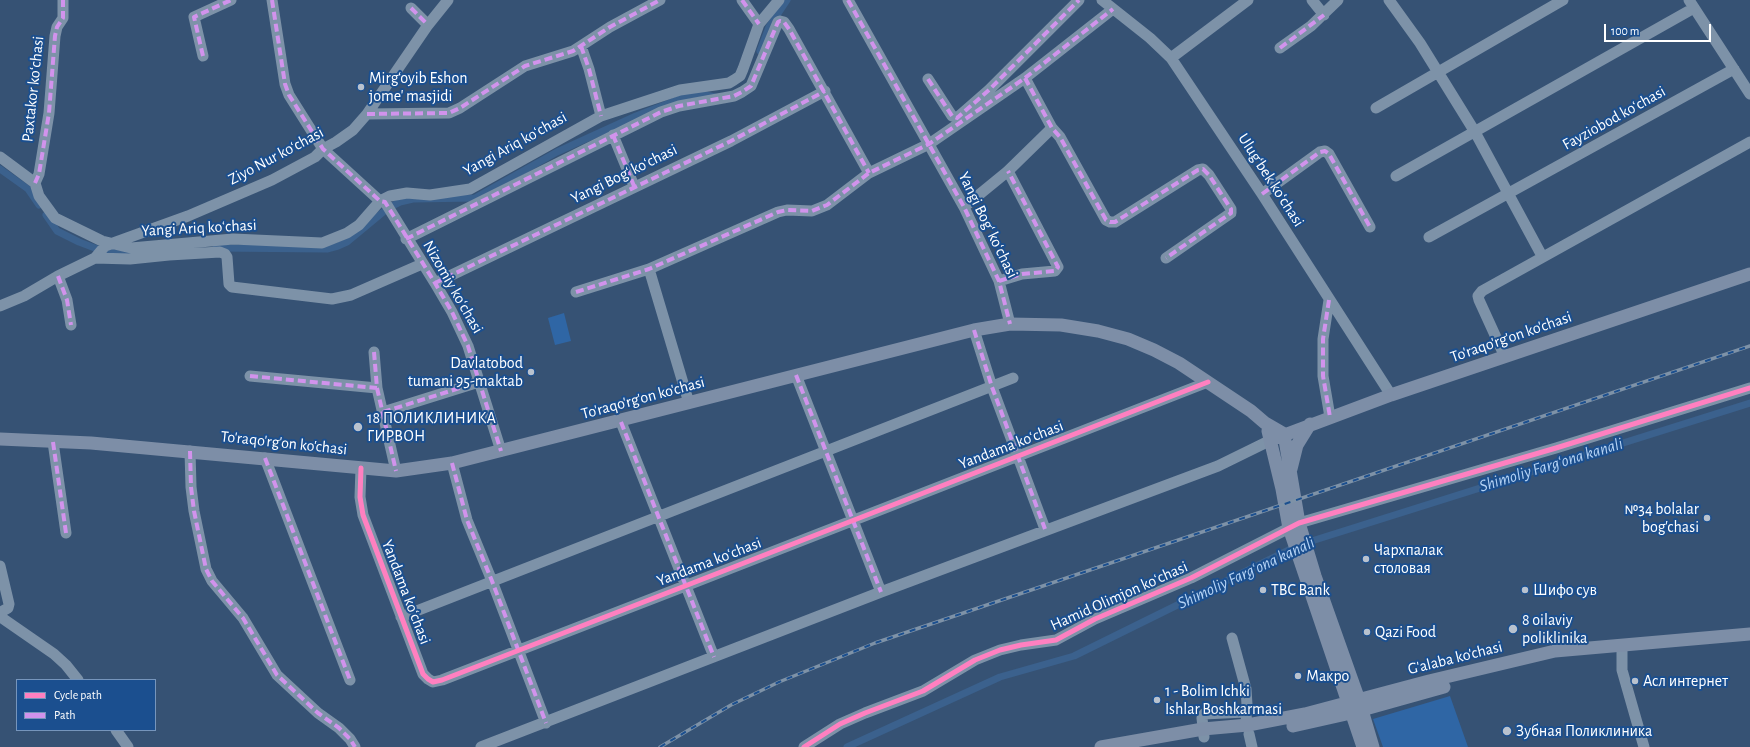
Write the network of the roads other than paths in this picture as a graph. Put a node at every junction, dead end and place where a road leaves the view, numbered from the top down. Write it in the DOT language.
graph roads {
  1 [pos="63,0"];
  2 [pos="231,0"];
  3 [pos="272,0"];
  4 [pos="448,0"];
  5 [pos="660,0"];
  6 [pos="742,0"];
  7 [pos="779,0"];
  8 [pos="848,0"];
  9 [pos="1079,0"];
  10 [pos="1102,0"];
  11 [pos="1248,0"];
  12 [pos="1312,0"];
  13 [pos="1338,0"];
  14 [pos="1389,0"];
  15 [pos="1562,0"];
  16 [pos="1692,4"];
  17 [pos="411,8"];
  18 [pos="1114,9"];
  19 [pos="1324,15"];
  20 [pos="759,24"];
  21 [pos="428,25"];
  22 [pos="581,46"];
  23 [pos="1280,48"];
  24 [pos="203,56"];
  25 [pos="1171,58"];
  26 [pos="1734,69"];
  27 [pos="1438,72"];
  28 [pos="1025,78"];
  29 [pos="928,79"];
  30 [pos="824,91"];
  31 [pos="1750,94"];
  32 [pos="1376,108"];
  33 [pos="367,114"];
  34 [pos="601,116"];
  35 [pos="1052,128"];
  36 [pos="1475,132"];
  37 [pos="613,135"];
  38 [pos="1750,142"];
  39 [pos="929,144"];
  40 [pos="323,149"];
  41 [pos="0,157"];
  42 [pos="1008,171"];
  43 [pos="868,173"];
  44 [pos="1396,176"];
  45 [pos="35,183"];
  46 [pos="634,186"];
  47 [pos="1262,194"];
  48 [pos="1509,194"];
  49 [pos="385,205"];
  50 [pos="964,206"];
  51 [pos="1370,227"];
  52 [pos="1429,237"];
  53 [pos="406,239"];
  54 [pos="109,244"];
  55 [pos="1542,256"];
  56 [pos="95,258"];
  57 [pos="1166,258"];
  58 [pos="422,264"];
  59 [pos="649,269"];
  60 [pos="1750,274"];
  61 [pos="58,276"];
  62 [pos="1000,281"];
  63 [pos="435,283"];
  64 [pos="576,292"];
  65 [pos="1329,300"];
  66 [pos="0,306"];
  67 [pos="1010,324"];
  68 [pos="71,325"];
  69 [pos="974,330"];
  70 [pos="374,352"];
  71 [pos="1505,357"];
  72 [pos="796,375"];
  73 [pos="250,376"];
  74 [pos="1013,378"];
  75 [pos="479,382"];
  76 [pos="1208,382"];
  77 [pos="992,387"];
  78 [pos="377,388"];
  79 [pos="1750,388"];
  80 [pos="1391,395"];
  81 [pos="690,403"];
  82 [pos="383,412"];
  83 [pos="1330,417"];
  84 [pos="621,422"];
  85 [pos="1265,423"];
  86 [pos="1310,424"];
  87 [pos="1284,434"];
  88 [pos="0,439"];
  89 [pos="1271,440"];
  90 [pos="53,442"];
  91 [pos="825,450"];
  92 [pos="190,451"];
  93 [pos="501,451"];
  94 [pos="1019,456"];
  95 [pos="265,458"];
  96 [pos="452,463"];
  97 [pos="360,468"];
  98 [pos="396,471"];
  99 [pos="1290,474"];
  100 [pos="659,518"];
  101 [pos="852,520"];
  102 [pos="1294,526"];
  103 [pos="1045,529"];
  104 [pos="66,533"];
  105 [pos="0,566"];
  106 [pos="492,581"];
  107 [pos="685,586"];
  108 [pos="881,592"];
  109 [pos="401,617"];
  110 [pos="1750,634"];
  111 [pos="1232,638"];
  112 [pos="1750,642"];
  113 [pos="1622,649"];
  114 [pos="518,650"];
  115 [pos="714,657"];
  116 [pos="77,679"];
  117 [pos="350,680"];
  118 [pos="1355,707"];
  119 [pos="1245,712"];
  120 [pos="546,723"];
  121 [pos="1248,729"];
  122 [pos="117,731"];
  123 [pos="1204,733"];
  124 [pos="128,747"];
  125 [pos="355,747"];
  126 [pos="481,747"];
  127 [pos="804,747"];
  128 [pos="1100,747"];
  129 [pos="1148,747"];
  130 [pos="1252,747"];
  131 [pos="1363,747"];
  132 [pos="1373,747"];
  133 [pos="1644,747"];
  1 -- 45 [label="street, Paxtakor koʻchasi"];
  2 -- 24 [label="street"];
  3 -- 40 [label="street, Nizomiy koʻchasi"];
  4 -- 21 [label="street, Ziyo Nur koʻchasi"];
  5 -- 22 [label="street"];
  6 -- 20 [label="street"];
  7 -- 20 [label="street, Yangi Ariq koʻchasi"];
  8 -- 39 [label="street, Yangi Bogʻ koʻchasi"];
  9 -- 29 [label="street"];
  10 -- 18 [label="street, Ulugʻbek koʻchasi"];
  11 -- 25 [label="street"];
  12 -- 19 [label="street"];
  13 -- 19 [label="street"];
  14 -- 27 [label="street"];
  15 -- 27 [label="street"];
  16 -- 26 [label="street"];
  16 -- 36 [label="street"];
  17 -- 21 [label="street"];
  18 -- 25 [label="street, Ulugʻbek koʻchasi"];
  18 -- 28 [label="street"];
  19 -- 23 [label="street"];
  20 -- 34 [label="street, Yangi Ariq koʻchasi"];
  21 -- 33 [label="street, Ziyo Nur koʻchasi"];
  22 -- 33 [label="street"];
  22 -- 34 [label="street"];
  25 -- 47 [label="street, Ulugʻbek koʻchasi"];
  26 -- 31 [label="street"];
  26 -- 48 [label="street, Fayziobod koʻchasi"];
  27 -- 32 [label="street"];
  27 -- 36 [label="street"];
  28 -- 35 [label="street"];
  28 -- 39 [label="street"];
  30 -- 37 [label="street"];
  30 -- 43 [label="street"];
  30 -- 46 [label="street, Yangi Bogʻ koʻchasi"];
  33 -- 40 [label="street, Ziyo Nur koʻchasi"];
  34 -- 49 [label="street, Yangi Ariq koʻchasi"];
  35 -- 42 [label="street"];
  35 -- 57 [label="street"];
  36 -- 44 [label="street"];
  36 -- 48 [label="street"];
  37 -- 46 [label="street"];
  37 -- 53 [label="street"];
  38 -- 55 [label="street"];
  39 -- 43 [label="street"];
  39 -- 50 [label="street, Yangi Bogʻ koʻchasi"];
  40 -- 49 [label="street, Nizomiy koʻchasi"];
  40 -- 54 [label="street, Ziyo Nur koʻchasi"];
  41 -- 45 [label="street"];
  42 -- 50 [label="street"];
  42 -- 62 [label="street"];
  43 -- 59 [label="street"];
  45 -- 54 [label="street, Yangi Ariq koʻchasi"];
  46 -- 63 [label="street, Yangi Bogʻ koʻchasi"];
  47 -- 51 [label="street"];
  47 -- 65 [label="street, Ulugʻbek koʻchasi"];
  48 -- 52 [label="street, Fayziobod koʻchasi"];
  48 -- 55 [label="street"];
  49 -- 53 [label="street, Nizomiy koʻchasi"];
  49 -- 54 [label="street, Yangi Ariq koʻchasi"];
  50 -- 62 [label="street, Yangi Bogʻ koʻchasi"];
  53 -- 58 [label="street, Nizomiy koʻchasi"];
  54 -- 56 [label="street"];
  55 -- 71 [label="street"];
  56 -- 58 [label="street"];
  56 -- 61 [label="street"];
  58 -- 63 [label="street, Nizomiy koʻchasi"];
  59 -- 64 [label="street"];
  59 -- 81 [label="street"];
  60 -- 71 [label="main road, To'raqo'rg'on ko'chasi"];
  61 -- 66 [label="street"];
  61 -- 68 [label="street"];
  62 -- 67 [label="street, Yangi Bogʻ koʻchasi"];
  63 -- 75 [label="street, Nizomiy koʻchasi"];
  65 -- 80 [label="street, Ulugʻbek koʻchasi"];
  65 -- 83 [label="street"];
  67 -- 69 [label="main road, To'raqo'rg'on ko'chasi"];
  67 -- 76 [label="main road, To'raqo'rg'on ko'chasi"];
  69 -- 72 [label="main road, To'raqo'rg'on ko'chasi"];
  69 -- 77 [label="street"];
  70 -- 78 [label="street"];
  71 -- 80 [label="main road, To'raqo'rg'on ko'chasi"];
  72 -- 81 [label="main road, To'raqo'rg'on ko'chasi"];
  72 -- 91 [label="street"];
  73 -- 78 [label="street"];
  74 -- 77 [label="street, Yandama koʻchasi"];
  75 -- 82 [label="street"];
  75 -- 93 [label="street, Nizomiy koʻchasi"];
  76 -- 85 [label="main road, To'raqo'rg'on ko'chasi"];
  76 -- 94 [label="street, Yandama koʻchasi"];
  77 -- 91 [label="street, Yandama koʻchasi"];
  77 -- 94 [label="street"];
  78 -- 82 [label="street"];
  79 -- 102 [label="street, Hamid Olimjon koʻchasi"];
  80 -- 83 [label="main road, To'raqo'rg'on ko'chasi"];
  81 -- 84 [label="main road, To'raqo'rg'on ko'chasi"];
  82 -- 98 [label="street"];
  83 -- 86 [label="main road, To'raqo'rg'on ko'chasi"];
  84 -- 93 [label="main road, To'raqo'rg'on ko'chasi"];
  84 -- 100 [label="street"];
  85 -- 87 [label="main road, To'raqo'rg'on ko'chasi"];
  85 -- 89 [label="main road"];
  86 -- 87 [label="main road, To'raqo'rg'on ko'chasi"];
  86 -- 99 [label="main road"];
  87 -- 89 [label="main road, To'raqo'rg'on ko'chasi"];
  87 -- 99 [label="main road"];
  88 -- 90 [label="main road, To'raqo'rg'on ko'chasi"];
  89 -- 102 [label="main road"];
  89 -- 103 [label="street"];
  90 -- 92 [label="main road, To'raqo'rg'on ko'chasi"];
  90 -- 104 [label="street"];
  91 -- 100 [label="street, Yandama koʻchasi"];
  91 -- 101 [label="street"];
  92 -- 95 [label="main road, To'raqo'rg'on ko'chasi"];
  92 -- 125 [label="street"];
  93 -- 96 [label="main road, To'raqo'rg'on ko'chasi"];
  94 -- 101 [label="street, Yandama koʻchasi"];
  94 -- 103 [label="street"];
  95 -- 97 [label="main road, To'raqo'rg'on ko'chasi"];
  95 -- 117 [label="street"];
  96 -- 98 [label="main road, To'raqo'rg'on ko'chasi"];
  96 -- 106 [label="street"];
  97 -- 98 [label="main road, To'raqo'rg'on ko'chasi"];
  97 -- 109 [label="street, Yandama koʻchasi"];
  99 -- 102 [label="main road"];
  100 -- 106 [label="street, Yandama koʻchasi"];
  100 -- 107 [label="street"];
  101 -- 107 [label="street, Yandama koʻchasi"];
  101 -- 108 [label="street"];
  102 -- 118 [label="main road"];
  102 -- 127 [label="street, Hamid Olimjon koʻchasi"];
  103 -- 108 [label="street"];
  105 -- 116 [label="street"];
  106 -- 109 [label="street, Yandama koʻchasi"];
  106 -- 114 [label="street"];
  107 -- 114 [label="street, Yandama koʻchasi"];
  107 -- 115 [label="street"];
  108 -- 115 [label="street"];
  109 -- 114 [label="street, Yandama koʻchasi"];
  110 -- 113 [label="main road, G'alaba ko'chasi"];
  111 -- 119 [label="street"];
  112 -- 113 [label="main road, G'alaba ko'chasi"];
  113 -- 118 [label="main road, G'alaba ko'chasi"];
  113 -- 133 [label="street"];
  114 -- 120 [label="street"];
  115 -- 120 [label="street"];
  118 -- 121 [label="main road, G'alaba ko'chasi"];
  118 -- 131 [label="main road"];
  118 -- 132 [label="main road"];
  119 -- 121 [label="street"];
  119 -- 123 [label="street"];
  120 -- 126 [label="street"];
  121 -- 123 [label="main road"];
  121 -- 130 [label="street"];
  122 -- 124 [label="street"];
  123 -- 128 [label="main road"];
  123 -- 129 [label="main road"];
}
